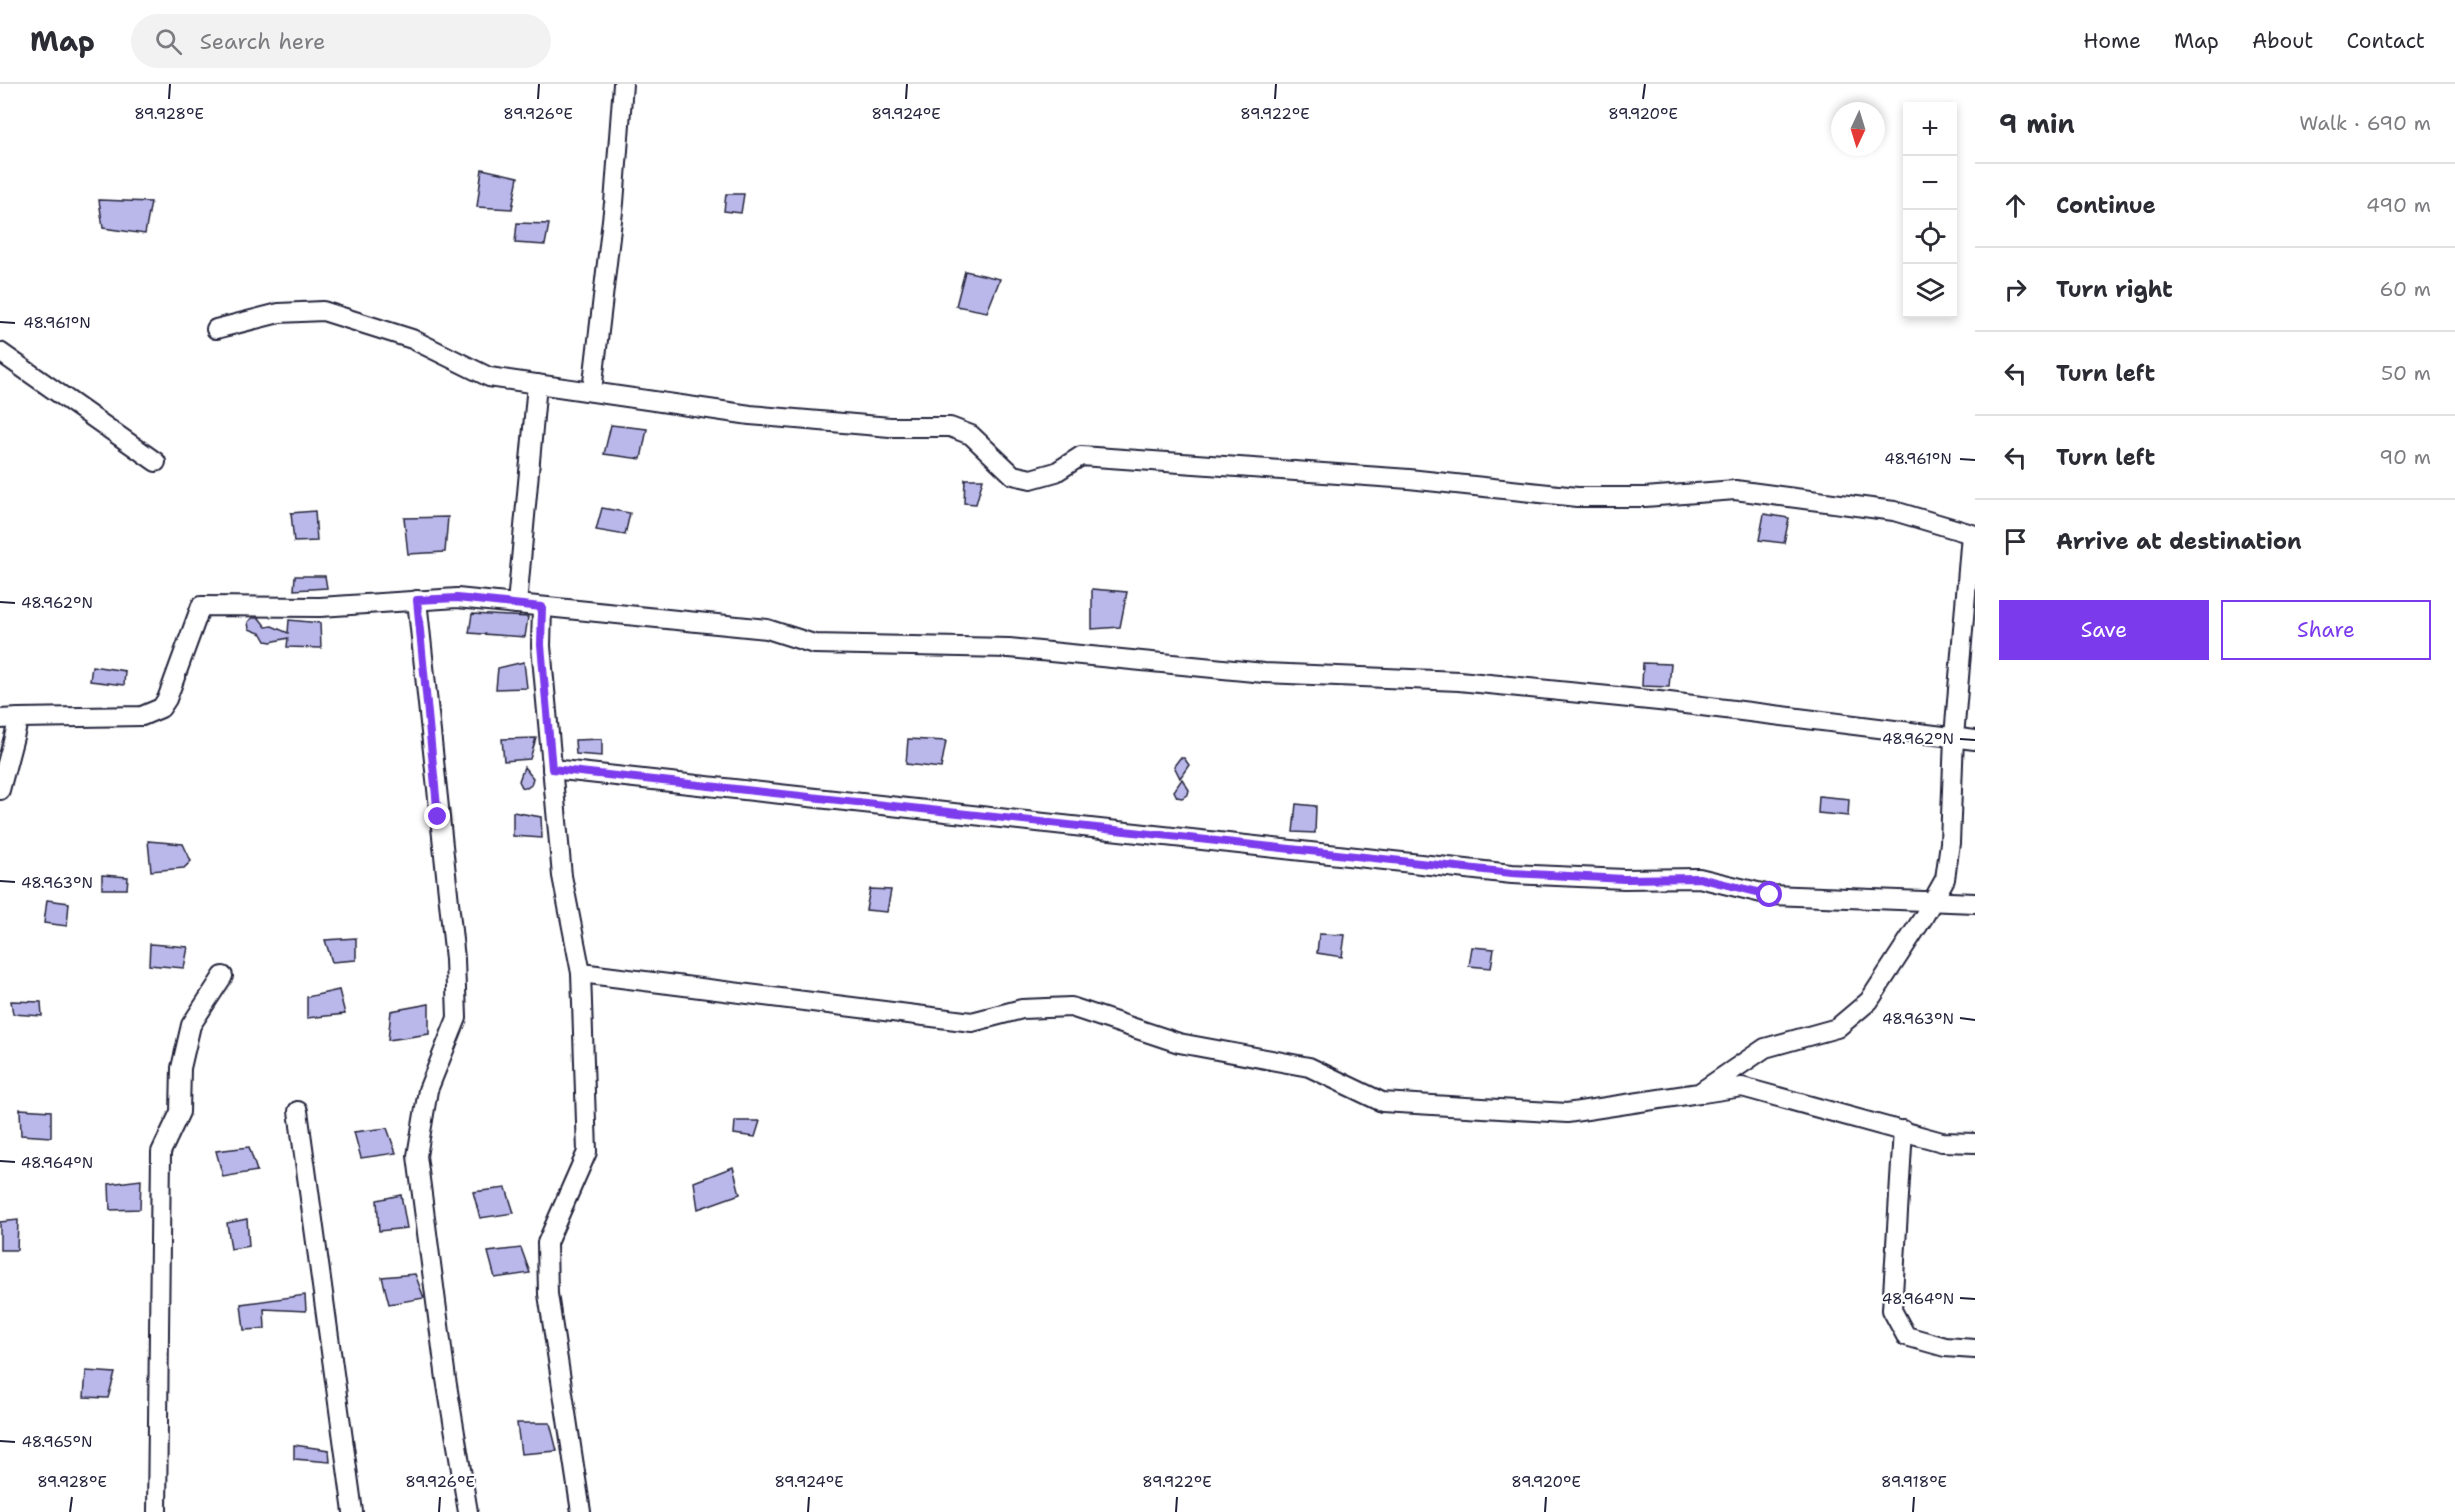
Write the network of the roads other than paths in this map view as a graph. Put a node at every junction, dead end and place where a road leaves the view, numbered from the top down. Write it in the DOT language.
graph roads {
  1 [pos="623,84"];
  2 [pos="216,329"];
  3 [pos="0,352"];
  4 [pos="537,384"];
  5 [pos="592,391"];
  6 [pos="156,462"];
  7 [pos="1973,535"];
  8 [pos="417,600"];
  9 [pos="517,604"];
  10 [pos="542,607"];
  11 [pos="19,718"];
  12 [pos="0,719"];
  13 [pos="1954,737"];
  14 [pos="1975,740"];
  15 [pos="552,769"];
  16 [pos="0,790"];
  17 [pos="1931,900"];
  18 [pos="1975,903"];
  19 [pos="581,973"];
  20 [pos="223,976"];
  21 [pos="1698,1093"];
  22 [pos="298,1111"];
  23 [pos="1904,1130"];
  24 [pos="1975,1143"];
  25 [pos="1975,1349"];
  26 [pos="157,1512"];
  27 [pos="353,1512"];
  28 [pos="468,1512"];
  29 [pos="581,1512"];
  1 -- 5 [label="street"];
  2 -- 4 [label="street"];
  3 -- 6 [label="street"];
  4 -- 5 [label="street"];
  4 -- 9 [label="street"];
  5 -- 7 [label="street"];
  7 -- 13 [label="street"];
  8 -- 9 [label="street"];
  8 -- 11 [label="street"];
  8 -- 28 [label="street"];
  9 -- 10 [label="street"];
  10 -- 13 [label="street"];
  10 -- 15 [label="street"];
  11 -- 12 [label="street"];
  11 -- 16 [label="street"];
  13 -- 14 [label="street"];
  13 -- 17 [label="street"];
  15 -- 17 [label="street"];
  15 -- 19 [label="street"];
  17 -- 18 [label="street"];
  17 -- 21 [label="street"];
  19 -- 21 [label="street"];
  19 -- 29 [label="street"];
  20 -- 26 [label="street"];
  21 -- 23 [label="street"];
  22 -- 27 [label="street"];
  23 -- 24 [label="street"];
  23 -- 25 [label="street"];
}
